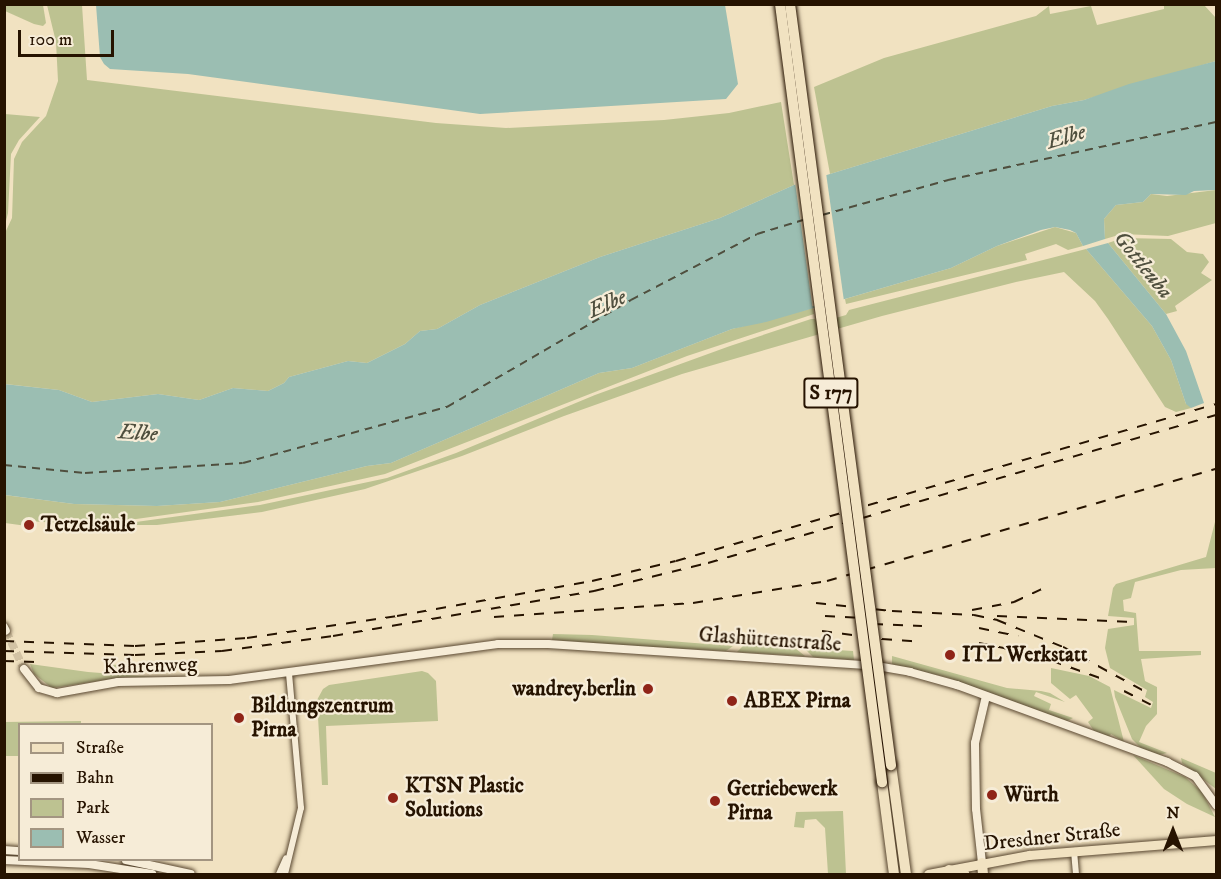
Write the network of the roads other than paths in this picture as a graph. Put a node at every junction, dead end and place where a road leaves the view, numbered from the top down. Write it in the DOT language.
graph roads {
  1 [pos="780,4"];
  2 [pos="790,4"];
  3 [pos="24,669"];
  4 [pos="289,673"];
  5 [pos="986,696"];
  6 [pos="1216,805"];
  7 [pos="1215,838"];
  8 [pos="292,844"];
  9 [pos="1074,851"];
  10 [pos="25,861"];
  11 [pos="131,861"];
  12 [pos="982,863"];
  13 [pos="949,870"];
  14 [pos="152,874"];
  15 [pos="191,874"];
  16 [pos="279,874"];
  17 [pos="285,874"];
  18 [pos="894,874"];
  19 [pos="906,874"];
  20 [pos="928,874"];
  21 [pos="964,874"];
  22 [pos="983,874"];
  23 [pos="1076,874"];
  1 -- 18 [label="highway, S 177, bridge"];
  2 -- 19 [label="highway, S 177, bridge"];
  3 -- 4 [label="street, Kahrenweg"];
  4 -- 5 [label="street, Glashüttenstraße"];
  4 -- 8 [label="street"];
  5 -- 6 [label="street, Glashüttenstraße"];
  5 -- 12 [label="street"];
  7 -- 9 [label="main road, Dresdner Straße"];
  8 -- 16 [label="street"];
  8 -- 17 [label="street"];
  9 -- 12 [label="main road, Dresdner Straße"];
  9 -- 23 [label="street"];
  10 -- 14 [label="main road"];
  11 -- 15 [label="main road"];
  12 -- 13 [label="main road, Dresdner Straße"];
  12 -- 22 [label="highway"];
  13 -- 20 [label="main road, Dresdner Straße"];
  13 -- 21 [label="highway"];
}
